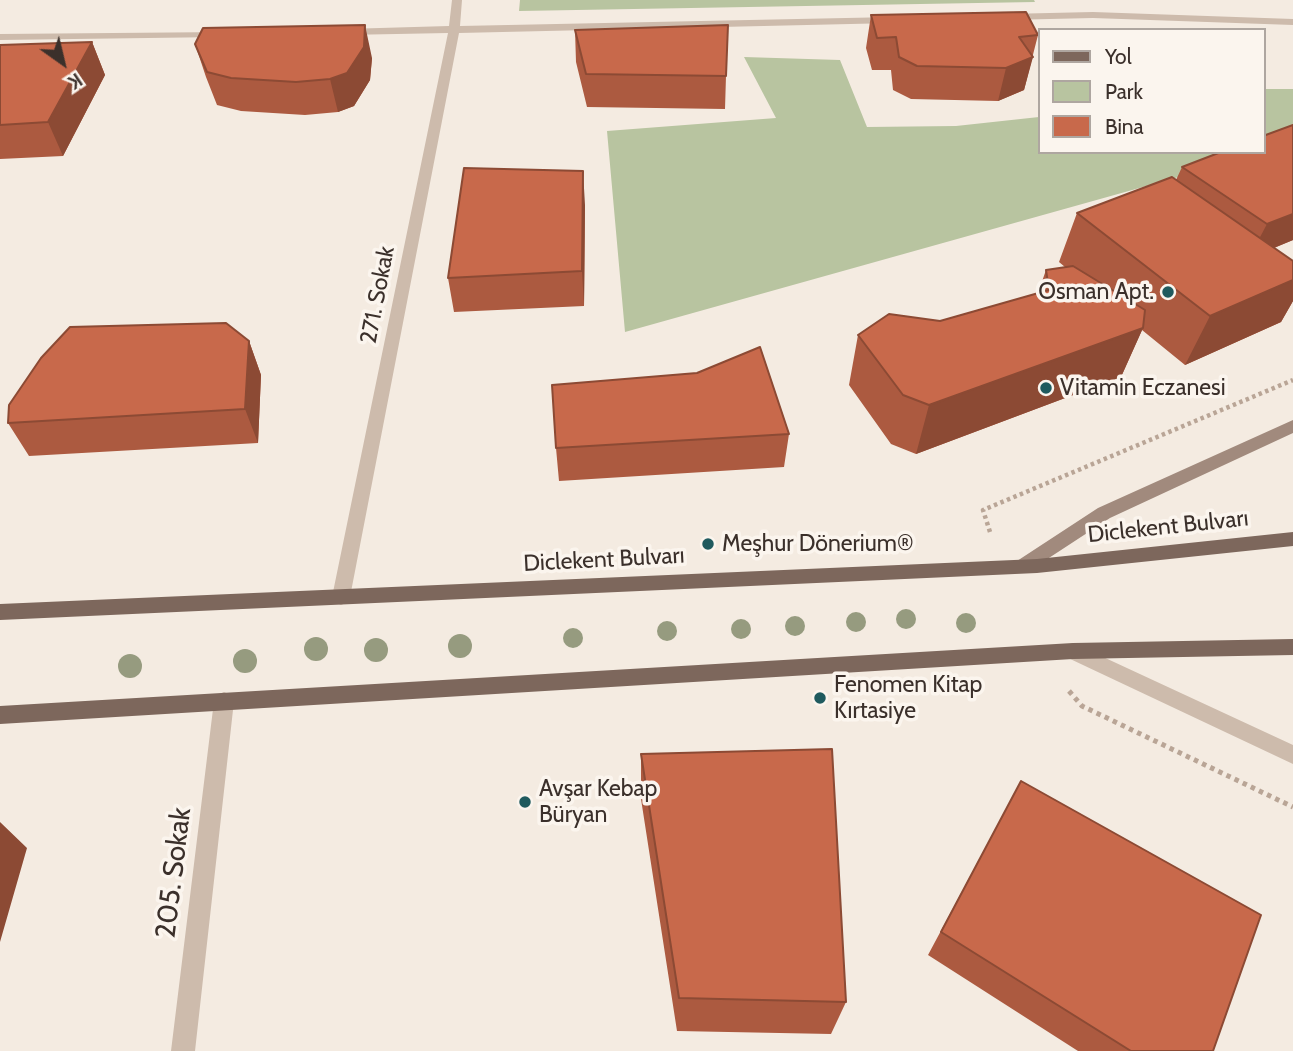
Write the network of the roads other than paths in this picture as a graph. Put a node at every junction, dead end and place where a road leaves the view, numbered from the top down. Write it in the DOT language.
graph roads {
  1 [pos="457,0"];
  2 [pos="1075,0"];
  3 [pos="1093,15"];
  4 [pos="996,18"];
  5 [pos="913,19"];
  6 [pos="1293,22"];
  7 [pos="454,30"];
  8 [pos="328,33"];
  9 [pos="232,34"];
  10 [pos="0,37"];
  11 [pos="1293,426"];
  12 [pos="1293,539"];
  13 [pos="1023,566"];
  14 [pos="341,597"];
  15 [pos="0,612"];
  16 [pos="1293,647"];
  17 [pos="1073,651"];
  18 [pos="224,701"];
  19 [pos="0,715"];
  20 [pos="1293,755"];
  21 [pos="183,1051"];
  1 -- 7 [label="street, 271. Sokak"];
  2 -- 3 [label="street"];
  3 -- 4 [label="street"];
  3 -- 6 [label="street"];
  5 -- 7 [label="street"];
  7 -- 8 [label="street"];
  7 -- 14 [label="street, 271. Sokak"];
  9 -- 10 [label="street"];
  11 -- 13 [label="main road"];
  12 -- 13 [label="main road, Diclekent Bulvarı"];
  13 -- 14 [label="main road, Diclekent Bulvarı"];
  14 -- 15 [label="main road, Diclekent Bulvarı"];
  16 -- 17 [label="main road"];
  17 -- 18 [label="main road"];
  17 -- 20 [label="street"];
  18 -- 19 [label="main road"];
  18 -- 21 [label="street, 205. Sokak"];
}
